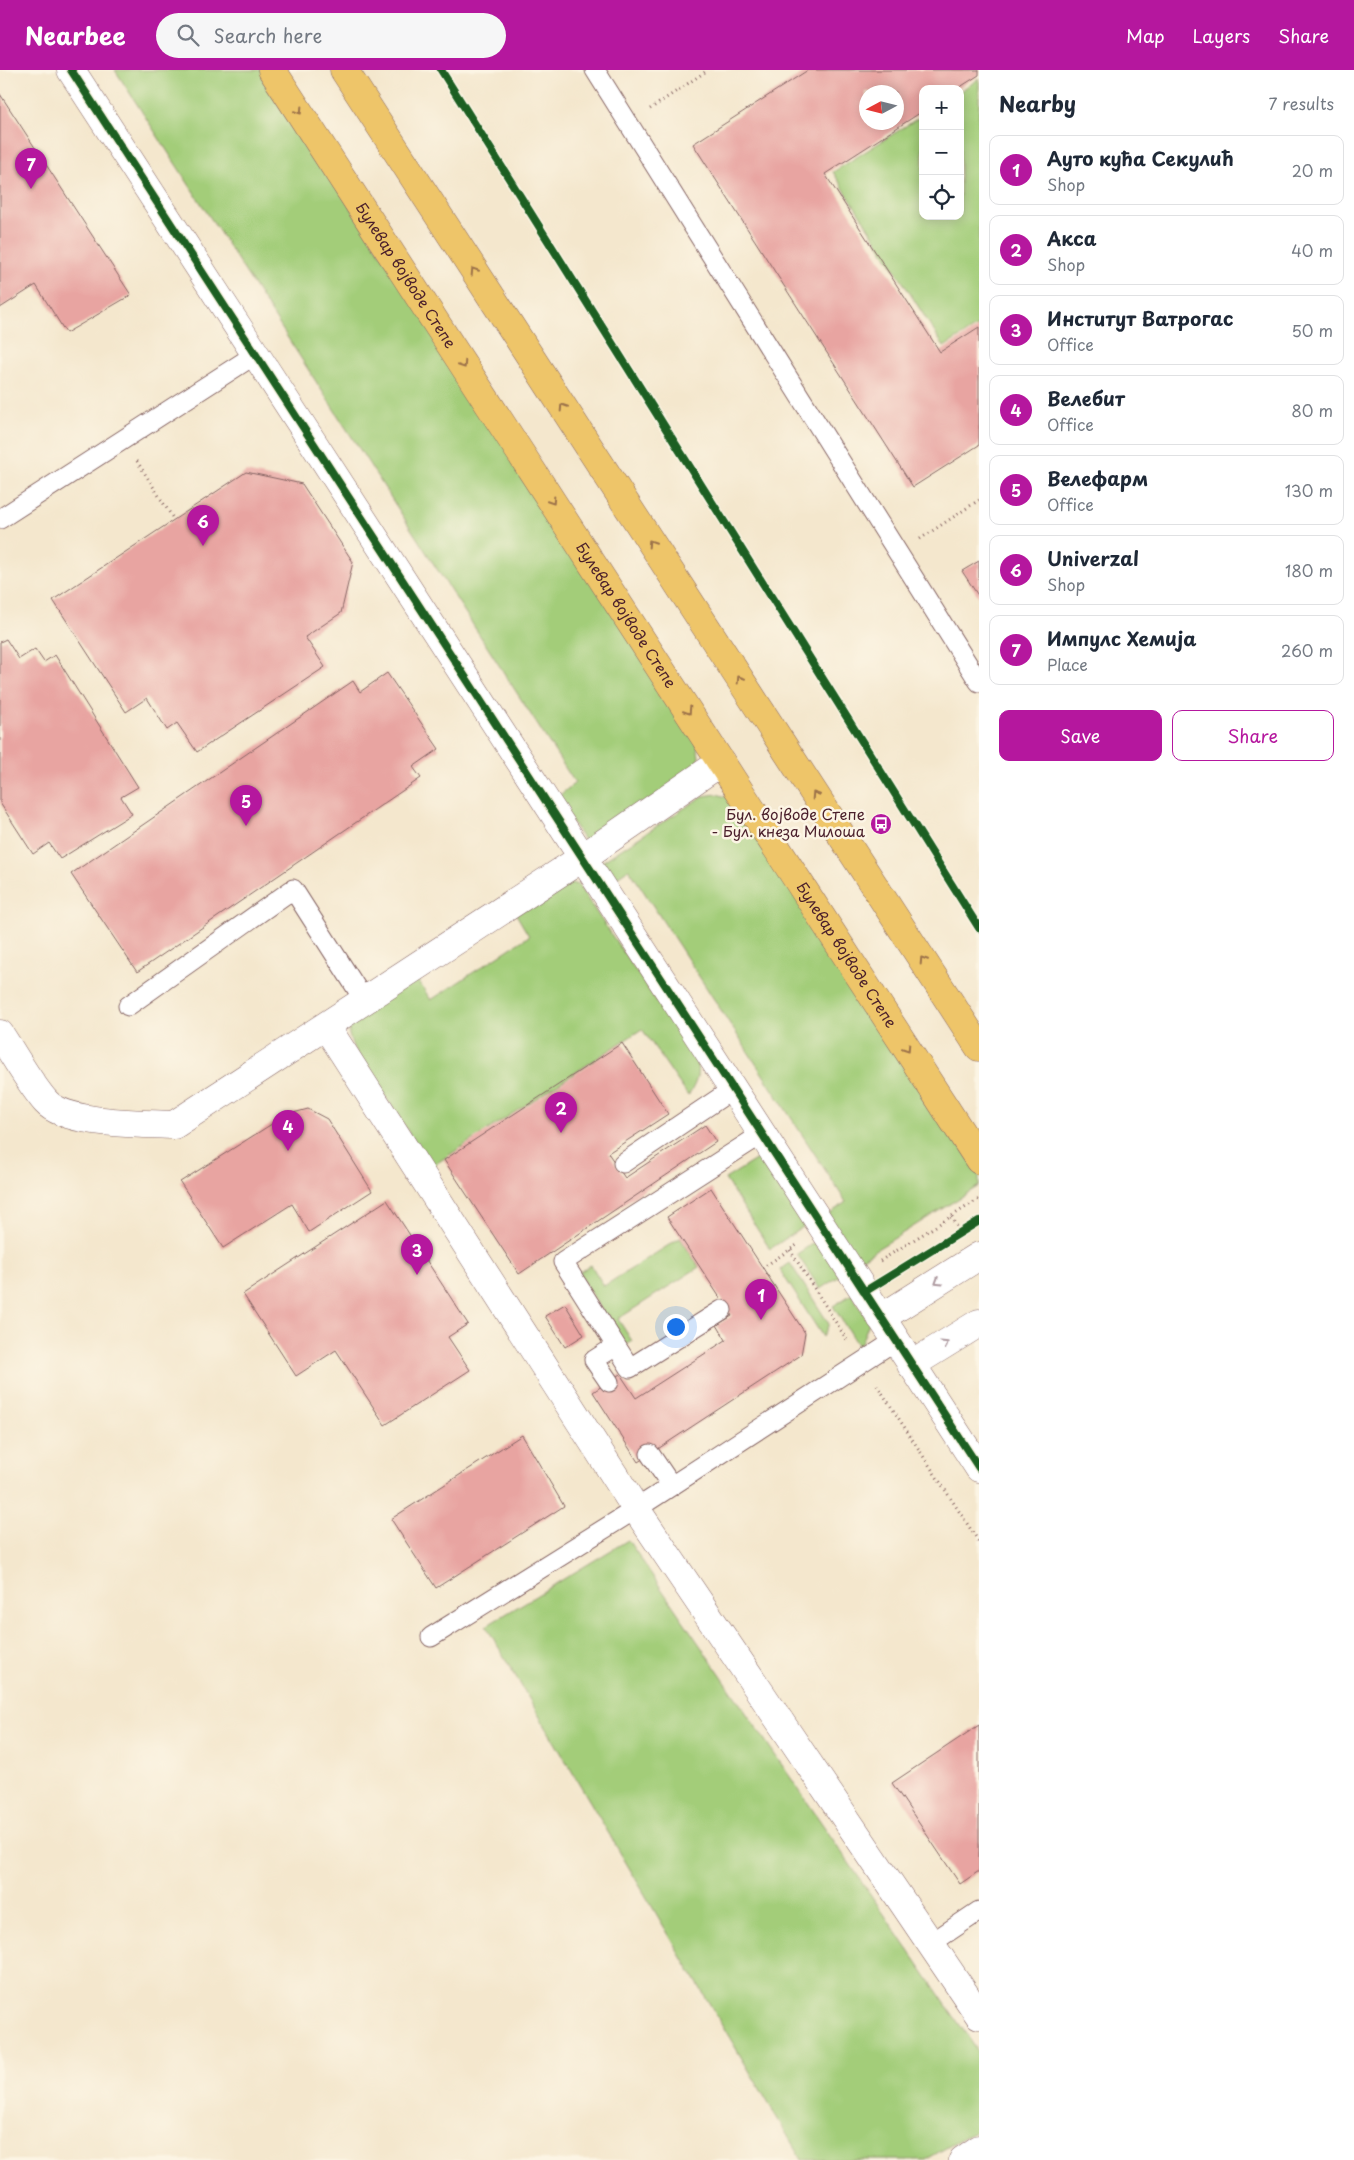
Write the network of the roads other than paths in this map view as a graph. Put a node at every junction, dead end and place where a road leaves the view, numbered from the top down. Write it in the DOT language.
graph roads {
  1 [pos="72,70"];
  2 [pos="272,70"];
  3 [pos="344,70"];
  4 [pos="595,70"];
  5 [pos="256,354"];
  6 [pos="0,519"];
  7 [pos="979,682"];
  8 [pos="722,762"];
  9 [pos="582,858"];
  10 [pos="364,1000"];
  11 [pos="949,1001"];
  12 [pos="128,1006"];
  13 [pos="979,1022"];
  14 [pos="326,1026"];
  15 [pos="0,1034"];
  16 [pos="979,1047"];
  17 [pos="732,1089"];
  18 [pos="762,1134"];
  19 [pos="979,1160"];
  20 [pos="623,1162"];
  21 [pos="979,1256"];
  22 [pos="722,1310"];
  23 [pos="881,1318"];
  24 [pos="979,1323"];
  25 [pos="896,1340"];
  26 [pos="616,1346"];
  27 [pos="912,1365"];
  28 [pos="609,1382"];
  29 [pos="650,1454"];
  30 [pos="979,1468"];
  31 [pos="671,1485"];
  32 [pos="636,1508"];
  33 [pos="431,1637"];
  34 [pos="979,1911"];
  35 [pos="930,1944"];
  36 [pos="979,2015"];
  37 [pos="979,2150"];
  38 [pos="963,2160"];
  1 -- 5 [label="street"];
  2 -- 8 [label="main road, Булевар војводе Степе, one-way"];
  11 -- 3 [label="main road, one-way"];
  4 -- 7 [label="lane"];
  5 -- 6 [label="lane"];
  5 -- 9 [label="street"];
  8 -- 9 [label="street"];
  8 -- 19 [label="main road, Булевар војводе Степе, one-way"];
  9 -- 10 [label="street"];
  9 -- 17 [label="street"];
  10 -- 12 [label="lane"];
  10 -- 14 [label="street"];
  11 -- 13 [label="main road"];
  11 -- 16 [label="main road"];
  14 -- 15 [label="street"];
  14 -- 32 [label="street"];
  17 -- 18 [label="street"];
  17 -- 20 [label="lane"];
  18 -- 23 [label="street"];
  18 -- 26 [label="lane"];
  21 -- 23 [label="street, one-way"];
  22 -- 26 [label="lane"];
  23 -- 25 [label="street"];
  27 -- 24 [label="street, one-way"];
  25 -- 27 [label="street"];
  25 -- 31 [label="lane"];
  26 -- 28 [label="lane"];
  27 -- 30 [label="street"];
  29 -- 31 [label="lane"];
  31 -- 32 [label="lane"];
  32 -- 33 [label="lane"];
  32 -- 35 [label="street"];
  34 -- 35 [label="lane"];
  35 -- 36 [label="street"];
  37 -- 38 [label="street"];
}
